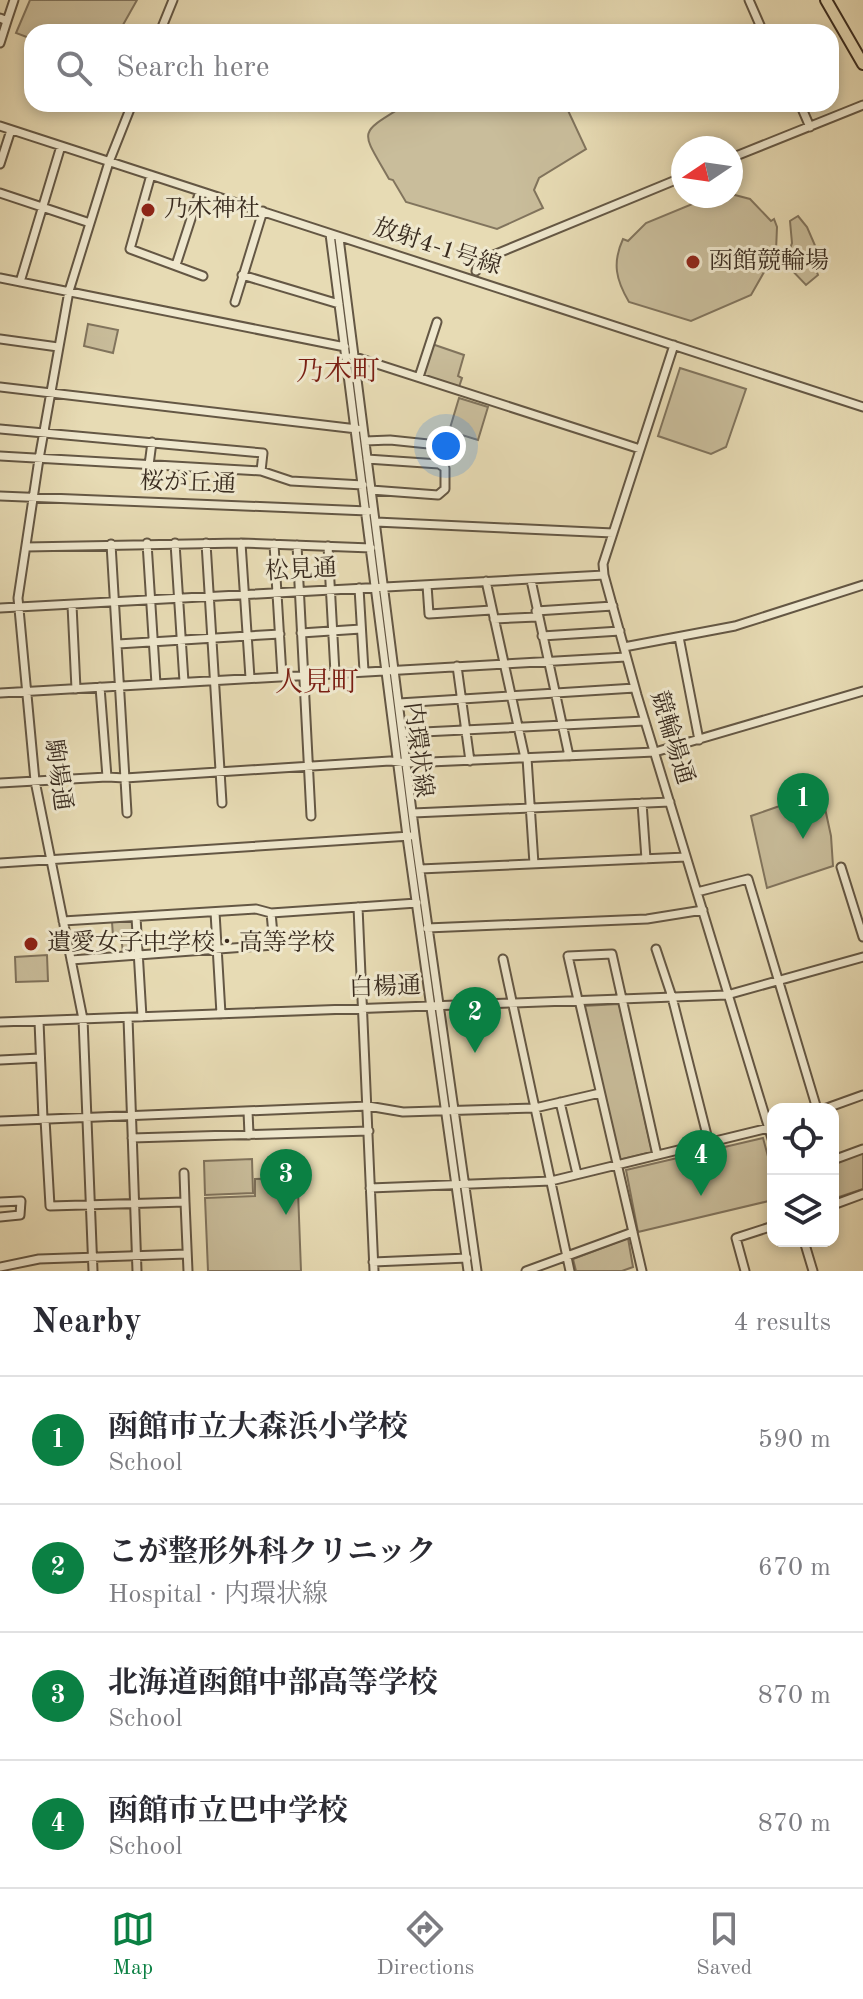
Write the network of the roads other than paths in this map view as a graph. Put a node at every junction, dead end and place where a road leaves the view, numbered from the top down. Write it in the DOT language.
graph roads {
  1 [pos="14,0"];
  2 [pos="173,0"];
  3 [pos="749,0"];
  4 [pos="826,0"];
  5 [pos="4,20"];
  6 [pos="163,24"];
  7 [pos="760,24"];
  8 [pos="0,43"];
  9 [pos="863,64"];
  10 [pos="863,105"];
  11 [pos="129,112"];
  12 [pos="803,112"];
  13 [pos="0,126"];
  14 [pos="810,127"];
  15 [pos="11,130"];
  16 [pos="61,146"];
  17 [pos="743,153"];
  18 [pos="109,162"];
  19 [pos="0,164"];
  20 [pos="151,175"];
  21 [pos="671,182"];
  22 [pos="200,191"];
  23 [pos="0,193"];
  24 [pos="42,208"];
  25 [pos="263,211"];
  26 [pos="90,223"];
  27 [pos="330,234"];
  28 [pos="339,238"];
  29 [pos="176,265"];
  30 [pos="476,271"];
  31 [pos="242,275"];
  32 [pos="203,276"];
  33 [pos="0,278"];
  34 [pos="20,282"];
  35 [pos="69,291"];
  36 [pos="235,302"];
  37 [pos="339,304"];
  38 [pos="437,322"];
  39 [pos="0,339"];
  40 [pos="674,345"];
  41 [pos="58,347"];
  42 [pos="348,353"];
  43 [pos="419,377"];
  44 [pos="0,387"];
  45 [pos="51,394"];
  46 [pos="863,407"];
  47 [pos="359,428"];
  48 [pos="0,429"];
  49 [pos="44,431"];
  50 [pos="365,441"];
  51 [pos="152,442"];
  52 [pos="438,445"];
  53 [pos="640,449"];
  54 [pos="0,456"];
  55 [pos="39,459"];
  56 [pos="367,459"];
  57 [pos="149,465"];
  58 [pos="261,471"];
  59 [pos="363,485"];
  60 [pos="371,490"];
  61 [pos="0,496"];
  62 [pos="33,497"];
  63 [pos="370,512"];
  64 [pos="376,522"];
  65 [pos="613,533"];
  66 [pos="147,543"];
  67 [pos="175,543"];
  68 [pos="206,543"];
  69 [pos="241,543"];
  70 [pos="111,544"];
  71 [pos="274,544"];
  72 [pos="297,545"];
  73 [pos="328,546"];
  74 [pos="26,547"];
  75 [pos="371,548"];
  76 [pos="604,575"];
  77 [pos="531,580"];
  78 [pos="486,581"];
  79 [pos="427,585"];
  80 [pos="863,585"];
  81 [pos="380,586"];
  82 [pos="359,588"];
  83 [pos="329,589"];
  84 [pos="299,591"];
  85 [pos="278,593"];
  86 [pos="245,594"];
  87 [pos="209,596"];
  88 [pos="179,599"];
  89 [pos="151,600"];
  90 [pos="115,602"];
  91 [pos="72,605"];
  92 [pos="613,606"];
  93 [pos="0,608"];
  94 [pos="20,609"];
  95 [pos="492,610"];
  96 [pos="537,614"];
  97 [pos="494,619"];
  98 [pos="361,629"];
  99 [pos="332,631"];
  100 [pos="620,631"];
  101 [pos="301,633"];
  102 [pos="280,634"];
  103 [pos="248,636"];
  104 [pos="542,636"];
  105 [pos="679,637"];
  106 [pos="212,638"];
  107 [pos="181,640"];
  108 [pos="153,642"];
  109 [pos="118,644"];
  110 [pos="624,647"];
  111 [pos="626,657"];
  112 [pos="548,661"];
  113 [pos="504,664"];
  114 [pos="457,666"];
  115 [pos="391,670"];
  116 [pos="364,671"];
  117 [pos="335,673"];
  118 [pos="302,675"];
  119 [pos="282,676"];
  120 [pos="250,678"];
  121 [pos="215,680"];
  122 [pos="184,682"];
  123 [pos="156,684"];
  124 [pos="121,686"];
  125 [pos="100,687"];
  126 [pos="635,688"];
  127 [pos="76,689"];
  128 [pos="27,691"];
  129 [pos="863,691"];
  130 [pos="0,693"];
  131 [pos="556,694"];
  132 [pos="512,696"];
  133 [pos="461,698"];
  134 [pos="399,703"];
  135 [pos="645,721"];
  136 [pos="562,725"];
  137 [pos="519,726"];
  138 [pos="466,729"];
  139 [pos="403,733"];
  140 [pos="699,740"];
  141 [pos="655,752"];
  142 [pos="569,756"];
  143 [pos="526,758"];
  144 [pos="470,761"];
  145 [pos="402,763"];
  146 [pos="309,767"];
  147 [pos="220,772"];
  148 [pos="107,777"];
  149 [pos="125,778"];
  150 [pos="35,781"];
  151 [pos="0,783"];
  152 [pos="670,802"];
  153 [pos="222,803"];
  154 [pos="642,803"];
  155 [pos="532,809"];
  156 [pos="127,813"];
  157 [pos="413,813"];
  158 [pos="311,816"];
  159 [pos="412,836"];
  160 [pos="686,857"];
  161 [pos="646,859"];
  162 [pos="50,860"];
  163 [pos="0,863"];
  164 [pos="534,864"];
  165 [pos="841,867"];
  166 [pos="420,869"];
  167 [pos="697,892"];
  168 [pos="417,903"];
  169 [pos="358,907"];
  170 [pos="703,910"];
  171 [pos="215,912"];
  172 [pos="271,913"];
  173 [pos="136,917"];
  174 [pos="63,921"];
  175 [pos="425,928"];
  176 [pos="863,937"];
  177 [pos="218,949"];
  178 [pos="656,949"];
  179 [pos="139,955"];
  180 [pos="863,957"];
  181 [pos="503,959"];
  182 [pos="71,960"];
  183 [pos="777,980"];
  184 [pos="727,995"];
  185 [pos="672,997"];
  186 [pos="622,999"];
  187 [pos="578,1000"];
  188 [pos="513,1003"];
  189 [pos="436,1006"];
  190 [pos="364,1009"];
  191 [pos="221,1014"];
  192 [pos="142,1017"];
  193 [pos="128,1018"];
  194 [pos="83,1019"];
  195 [pos="39,1021"];
  196 [pos="0,1022"];
  197 [pos="40,1058"];
  198 [pos="0,1060"];
  199 [pos="600,1093"];
  200 [pos="863,1095"];
  201 [pos="560,1102"];
  202 [pos="815,1103"];
  203 [pos="839,1104"];
  204 [pos="368,1106"];
  205 [pos="535,1108"];
  206 [pos="450,1110"];
  207 [pos="248,1111"];
  208 [pos="131,1116"];
  209 [pos="767,1116"];
  210 [pos="87,1118"];
  211 [pos="44,1119"];
  212 [pos="0,1121"];
  213 [pos="767,1129"];
  214 [pos="369,1131"];
  215 [pos="249,1135"];
  216 [pos="132,1138"];
  217 [pos="709,1143"];
  218 [pos="863,1149"];
  219 [pos="657,1155"];
  220 [pos="839,1158"];
  221 [pos="616,1165"];
  222 [pos="184,1173"];
  223 [pos="577,1174"];
  224 [pos="551,1181"];
  225 [pos="460,1184"];
  226 [pos="370,1188"];
  227 [pos="863,1194"];
  228 [pos="0,1202"];
  229 [pos="185,1202"];
  230 [pos="134,1203"];
  231 [pos="839,1203"];
  232 [pos="90,1205"];
  233 [pos="0,1217"];
  234 [pos="767,1228"];
  235 [pos="633,1232"];
  236 [pos="806,1247"];
  237 [pos="187,1254"];
  238 [pos="137,1257"];
  239 [pos="567,1257"];
  240 [pos="92,1258"];
  241 [pos="467,1258"];
  242 [pos="373,1266"];
  243 [pos="0,1267"];
  244 [pos="639,1270"];
  245 [pos="93,1271"];
  246 [pos="137,1271"];
  247 [pos="188,1271"];
  248 [pos="468,1271"];
  249 [pos="477,1271"];
  250 [pos="526,1271"];
  251 [pos="570,1271"];
  252 [pos="745,1271"];
  253 [pos="813,1271"];
  1 -- 5 [label="street"];
  2 -- 6 [label="street"];
  3 -- 7 [label="street"];
  4 -- 9 [label="highway"];
  5 -- 8 [label="street"];
  10 -- 14 [label="street"];
  11 -- 18 [label="street, 駒場通"];
  12 -- 14 [label="street"];
  13 -- 15 [label="street, 放射4-1号線"];
  14 -- 17 [label="street"];
  15 -- 16 [label="street, 放射4-1号線"];
  15 -- 19 [label="street"];
  16 -- 18 [label="street, 放射4-1号線"];
  16 -- 24 [label="street"];
  18 -- 20 [label="street, 放射4-1号線"];
  18 -- 26 [label="street, 駒場通"];
  20 -- 22 [label="street, 放射4-1号線"];
  20 -- 29 [label="street"];
  21 -- 30 [label="street"];
  22 -- 25 [label="street, 放射4-1号線"];
  22 -- 29 [label="street"];
  23 -- 24 [label="street"];
  24 -- 26 [label="street"];
  24 -- 34 [label="street"];
  25 -- 27 [label="street, 放射4-1号線"];
  25 -- 31 [label="street"];
  26 -- 35 [label="street, 駒場通"];
  27 -- 28 [label="street, 放射4-1号線"];
  27 -- 37 [label="street, 内環状線"];
  28 -- 40 [label="street, 放射4-1号線"];
  28 -- 42 [label="street, 内環状線"];
  29 -- 32 [label="street"];
  31 -- 36 [label="street"];
  31 -- 37 [label="street"];
  33 -- 34 [label="street"];
  34 -- 35 [label="street"];
  35 -- 41 [label="street, 駒場通"];
  35 -- 42 [label="street"];
  37 -- 42 [label="street, 内環状線"];
  38 -- 43 [label="street"];
  39 -- 41 [label="street"];
  40 -- 46 [label="street, 放射4-1号線"];
  40 -- 53 [label="street, 競輪場通"];
  41 -- 45 [label="street, 駒場通"];
  42 -- 43 [label="street"];
  42 -- 47 [label="street, 内環状線"];
  43 -- 53 [label="street"];
  44 -- 45 [label="street"];
  45 -- 47 [label="street"];
  45 -- 49 [label="street, 駒場通"];
  47 -- 50 [label="street, 内環状線"];
  47 -- 59 [label="street, 内環状線"];
  48 -- 49 [label="street"];
  49 -- 51 [label="street"];
  49 -- 55 [label="street, 駒場通"];
  50 -- 52 [label="street"];
  50 -- 56 [label="street, 内環状線"];
  51 -- 57 [label="street"];
  51 -- 58 [label="street"];
  53 -- 65 [label="street, 競輪場通"];
  54 -- 55 [label="street"];
  55 -- 57 [label="street"];
  55 -- 62 [label="street, 駒場通"];
  56 -- 60 [label="street, 内環状線"];
  56 -- 60 [label="street"];
  57 -- 58 [label="street"];
  58 -- 59 [label="street"];
  59 -- 63 [label="street, 内環状線"];
  60 -- 63 [label="street, 内環状線"];
  61 -- 62 [label="street, 桜が丘通"];
  62 -- 63 [label="street, 桜が丘通"];
  62 -- 74 [label="street, 駒場通"];
  63 -- 64 [label="street, 内環状線"];
  63 -- 75 [label="street, 内環状線"];
  64 -- 65 [label="street"];
  64 -- 81 [label="street, 内環状線"];
  65 -- 76 [label="street, 競輪場通"];
  66 -- 67 [label="street"];
  66 -- 70 [label="street"];
  66 -- 89 [label="street"];
  67 -- 68 [label="street"];
  67 -- 88 [label="street"];
  68 -- 69 [label="street"];
  68 -- 87 [label="street"];
  69 -- 71 [label="street"];
  69 -- 86 [label="street"];
  70 -- 74 [label="street"];
  70 -- 90 [label="street"];
  71 -- 72 [label="street"];
  71 -- 85 [label="street"];
  72 -- 73 [label="street"];
  72 -- 84 [label="street"];
  73 -- 75 [label="street"];
  73 -- 83 [label="street"];
  74 -- 94 [label="street, 駒場通"];
  75 -- 81 [label="street, 内環状線"];
  76 -- 77 [label="street, 松見通"];
  76 -- 92 [label="street, 競輪場通"];
  77 -- 78 [label="street, 松見通"];
  77 -- 96 [label="street"];
  78 -- 79 [label="street, 松見通"];
  78 -- 95 [label="street"];
  79 -- 81 [label="street, 松見通"];
  79 -- 95 [label="street"];
  80 -- 105 [label="street"];
  81 -- 82 [label="street, 松見通"];
  81 -- 115 [label="street, 内環状線"];
  82 -- 83 [label="street, 松見通"];
  82 -- 98 [label="street"];
  83 -- 84 [label="street, 松見通"];
  83 -- 99 [label="street"];
  84 -- 85 [label="street, 松見通"];
  84 -- 101 [label="street"];
  85 -- 86 [label="street, 松見通"];
  85 -- 102 [label="street"];
  86 -- 87 [label="street, 松見通"];
  86 -- 103 [label="street"];
  87 -- 88 [label="street, 松見通"];
  87 -- 106 [label="street"];
  88 -- 89 [label="street, 松見通"];
  88 -- 107 [label="street"];
  89 -- 90 [label="street, 松見通"];
  89 -- 108 [label="street"];
  90 -- 91 [label="street, 松見通"];
  90 -- 109 [label="street"];
  91 -- 94 [label="street, 松見通"];
  91 -- 127 [label="street"];
  92 -- 96 [label="street"];
  92 -- 100 [label="street, 競輪場通"];
  93 -- 94 [label="street, 松見通"];
  94 -- 128 [label="street, 駒場通"];
  95 -- 97 [label="street"];
  96 -- 97 [label="street"];
  96 -- 104 [label="street"];
  97 -- 113 [label="street"];
  98 -- 99 [label="street"];
  98 -- 116 [label="street"];
  99 -- 101 [label="street"];
  99 -- 117 [label="street"];
  100 -- 104 [label="street"];
  100 -- 110 [label="street, 競輪場通"];
  101 -- 118 [label="street"];
  102 -- 103 [label="street"];
  102 -- 119 [label="street"];
  103 -- 106 [label="street"];
  103 -- 120 [label="street"];
  104 -- 112 [label="street"];
  105 -- 110 [label="street"];
  105 -- 140 [label="street"];
  106 -- 107 [label="street"];
  106 -- 121 [label="street"];
  107 -- 108 [label="street"];
  107 -- 122 [label="street"];
  108 -- 109 [label="street"];
  108 -- 123 [label="street"];
  109 -- 124 [label="street"];
  110 -- 111 [label="street, 競輪場通"];
  111 -- 112 [label="street"];
  111 -- 126 [label="street, 競輪場通"];
  112 -- 113 [label="street"];
  112 -- 131 [label="street"];
  113 -- 114 [label="street"];
  113 -- 132 [label="street"];
  114 -- 115 [label="street"];
  114 -- 133 [label="street"];
  115 -- 116 [label="street"];
  115 -- 134 [label="street, 内環状線"];
  115 -- 145 [label="street, 内環状線"];
  116 -- 117 [label="street"];
  117 -- 118 [label="street"];
  118 -- 119 [label="street"];
  118 -- 146 [label="street"];
  119 -- 120 [label="street"];
  120 -- 121 [label="street"];
  121 -- 122 [label="street"];
  121 -- 147 [label="street"];
  122 -- 123 [label="street"];
  123 -- 124 [label="street"];
  124 -- 125 [label="street"];
  124 -- 149 [label="street"];
  125 -- 127 [label="street"];
  125 -- 148 [label="street"];
  126 -- 131 [label="street"];
  126 -- 135 [label="street, 競輪場通"];
  127 -- 128 [label="street"];
  128 -- 130 [label="street"];
  128 -- 150 [label="street, 駒場通"];
  129 -- 140 [label="street"];
  131 -- 132 [label="street"];
  131 -- 136 [label="street"];
  132 -- 133 [label="street"];
  132 -- 137 [label="street"];
  133 -- 134 [label="street"];
  133 -- 138 [label="street"];
  134 -- 139 [label="street, 内環状線"];
  135 -- 136 [label="street"];
  135 -- 141 [label="street, 競輪場通"];
  136 -- 137 [label="street"];
  136 -- 142 [label="street"];
  137 -- 138 [label="street"];
  137 -- 143 [label="street"];
  138 -- 139 [label="street"];
  138 -- 144 [label="street"];
  139 -- 145 [label="street, 内環状線"];
  140 -- 141 [label="street"];
  141 -- 142 [label="street"];
  141 -- 152 [label="street, 競輪場通"];
  142 -- 143 [label="street"];
  143 -- 144 [label="street"];
  143 -- 155 [label="street"];
  144 -- 145 [label="street"];
  145 -- 146 [label="street"];
  145 -- 157 [label="street, 内環状線"];
  145 -- 159 [label="street, 内環状線"];
  146 -- 147 [label="street"];
  146 -- 158 [label="street"];
  147 -- 149 [label="street"];
  147 -- 153 [label="street"];
  148 -- 149 [label="street"];
  148 -- 150 [label="street"];
  149 -- 156 [label="street"];
  150 -- 151 [label="street"];
  150 -- 162 [label="street, 駒場通"];
  152 -- 154 [label="street"];
  152 -- 160 [label="street, 競輪場通"];
  154 -- 155 [label="street"];
  154 -- 161 [label="street"];
  155 -- 157 [label="street"];
  155 -- 164 [label="street"];
  157 -- 159 [label="street, 内環状線"];
  159 -- 162 [label="street"];
  159 -- 166 [label="street, 内環状線"];
  159 -- 168 [label="street, 内環状線"];
  160 -- 161 [label="street"];
  160 -- 167 [label="street, 競輪場通"];
  161 -- 164 [label="street"];
  162 -- 163 [label="street"];
  162 -- 174 [label="street, 駒場通"];
  164 -- 166 [label="street"];
  165 -- 176 [label="street"];
  166 -- 175 [label="street, 内環状線"];
  167 -- 170 [label="street, 競輪場通"];
  167 -- 183 [label="street"];
  168 -- 169 [label="street"];
  168 -- 175 [label="street, 内環状線"];
  169 -- 172 [label="street"];
  169 -- 190 [label="street"];
  170 -- 175 [label="street"];
  170 -- 184 [label="street, 競輪場通"];
  171 -- 172 [label="street"];
  171 -- 173 [label="street"];
  171 -- 177 [label="street"];
  172 -- 177 [label="street"];
  173 -- 174 [label="street"];
  173 -- 179 [label="street"];
  174 -- 182 [label="street, 駒場通"];
  175 -- 189 [label="street, 内環状線"];
  177 -- 179 [label="street"];
  177 -- 191 [label="street"];
  178 -- 185 [label="street"];
  179 -- 182 [label="street"];
  179 -- 192 [label="street"];
  180 -- 183 [label="street, 白楊通"];
  181 -- 188 [label="street"];
  182 -- 194 [label="street, 駒場通"];
  183 -- 184 [label="street, 白楊通"];
  183 -- 202 [label="street"];
  184 -- 185 [label="street, 白楊通"];
  184 -- 209 [label="street, 競輪場通"];
  185 -- 186 [label="street, 白楊通"];
  185 -- 217 [label="street"];
  186 -- 187 [label="street, 白楊通"];
  186 -- 187 [label="street"];
  186 -- 219 [label="street"];
  187 -- 188 [label="street, 白楊通"];
  187 -- 199 [label="street"];
  188 -- 189 [label="street, 白楊通"];
  188 -- 205 [label="street"];
  189 -- 190 [label="street, 白楊通"];
  189 -- 206 [label="street, 内環状線"];
  190 -- 191 [label="street, 白楊通"];
  190 -- 204 [label="street"];
  191 -- 192 [label="street, 白楊通"];
  192 -- 193 [label="street, 白楊通"];
  193 -- 194 [label="street, 白楊通"];
  193 -- 208 [label="street"];
  194 -- 195 [label="street, 白楊通"];
  194 -- 210 [label="street, 駒場通"];
  195 -- 196 [label="street, 白楊通"];
  195 -- 197 [label="street"];
  197 -- 198 [label="street"];
  197 -- 211 [label="street"];
  199 -- 201 [label="street"];
  199 -- 221 [label="street"];
  200 -- 203 [label="street"];
  201 -- 205 [label="street"];
  201 -- 223 [label="street"];
  204 -- 206 [label="street"];
  204 -- 207 [label="street"];
  204 -- 214 [label="street"];
  205 -- 206 [label="street"];
  205 -- 224 [label="street"];
  206 -- 225 [label="street, 内環状線"];
  207 -- 208 [label="street"];
  207 -- 215 [label="street"];
  208 -- 210 [label="street"];
  208 -- 216 [label="street"];
  210 -- 211 [label="street"];
  210 -- 232 [label="street, 駒場通"];
  211 -- 212 [label="street"];
  211 -- 232 [label="street"];
  213 -- 217 [label="street"];
  214 -- 215 [label="street"];
  214 -- 226 [label="street"];
  215 -- 216 [label="street"];
  216 -- 230 [label="street"];
  217 -- 219 [label="street"];
  218 -- 220 [label="street"];
  219 -- 221 [label="street"];
  221 -- 223 [label="street"];
  221 -- 235 [label="street"];
  222 -- 229 [label="street"];
  223 -- 224 [label="street"];
  224 -- 225 [label="street"];
  224 -- 239 [label="street"];
  225 -- 226 [label="street"];
  225 -- 241 [label="street, 内環状線"];
  225 -- 249 [label="street, 内環状線"];
  226 -- 242 [label="street"];
  227 -- 231 [label="street"];
  228 -- 233 [label="street"];
  229 -- 230 [label="street"];
  229 -- 237 [label="street"];
  230 -- 232 [label="street"];
  230 -- 238 [label="street"];
  232 -- 240 [label="street, 駒場通"];
  234 -- 252 [label="street"];
  235 -- 239 [label="street"];
  235 -- 244 [label="street"];
  236 -- 253 [label="street"];
  237 -- 238 [label="street"];
  237 -- 247 [label="street"];
  238 -- 240 [label="street"];
  238 -- 246 [label="street"];
  239 -- 250 [label="street"];
  239 -- 251 [label="street"];
  240 -- 243 [label="street"];
  240 -- 245 [label="street, 駒場通"];
  241 -- 242 [label="street"];
  241 -- 248 [label="street, 内環状線"];
}
